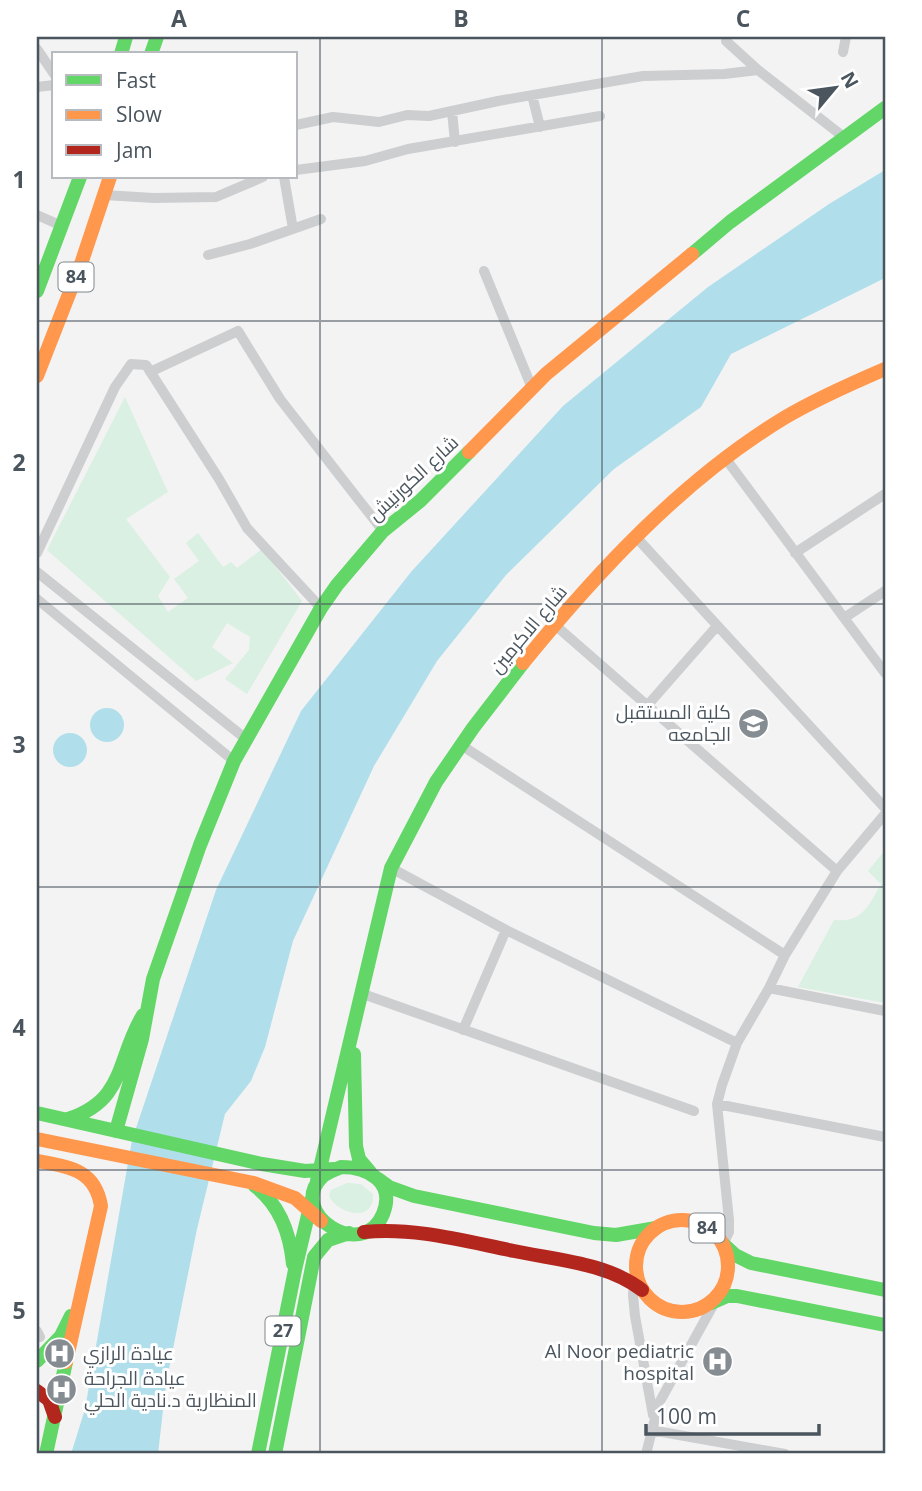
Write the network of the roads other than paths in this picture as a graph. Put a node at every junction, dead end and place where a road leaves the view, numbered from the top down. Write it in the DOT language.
graph roads {
  1 [pos="846,37"];
  2 [pos="726,41"];
  3 [pos="37,48"];
  4 [pos="843,52"];
  5 [pos="758,70"];
  6 [pos="52,71"];
  7 [pos="532,94"];
  8 [pos="885,108"];
  9 [pos="452,111"];
  10 [pos="600,116"];
  11 [pos="298,125"];
  12 [pos="540,127"];
  13 [pos="845,138"];
  14 [pos="455,142"];
  15 [pos="298,170"];
  16 [pos="80,178"];
  17 [pos="110,178"];
  18 [pos="260,178"];
  19 [pos="284,178"];
  20 [pos="104,194"];
  21 [pos="37,215"];
  22 [pos="321,219"];
  23 [pos="62,226"];
  24 [pos="293,229"];
  25 [pos="208,254"];
  26 [pos="484,271"];
  27 [pos="37,291"];
  28 [pos="885,369"];
  29 [pos="150,372"];
  30 [pos="37,376"];
  31 [pos="532,388"];
  32 [pos="726,459"];
  33 [pos="885,494"];
  34 [pos="383,531"];
  35 [pos="636,537"];
  36 [pos="37,553"];
  37 [pos="795,553"];
  38 [pos="37,572"];
  39 [pos="885,592"];
  40 [pos="37,599"];
  41 [pos="321,608"];
  42 [pos="844,618"];
  43 [pos="555,625"];
  44 [pos="717,626"];
  45 [pos="885,673"];
  46 [pos="646,707"];
  47 [pos="246,739"];
  48 [pos="461,745"];
  49 [pos="234,761"];
  50 [pos="885,808"];
  51 [pos="885,814"];
  52 [pos="391,868"];
  53 [pos="837,871"];
  54 [pos="506,930"];
  55 [pos="785,955"];
  56 [pos="769,988"];
  57 [pos="363,993"];
  58 [pos="146,1011"];
  59 [pos="885,1012"];
  60 [pos="463,1030"];
  61 [pos="354,1032"];
  62 [pos="737,1043"];
  63 [pos="717,1104"];
  64 [pos="694,1111"];
  65 [pos="37,1113"];
  66 [pos="68,1119"];
  67 [pos="122,1133"];
  68 [pos="885,1137"];
  69 [pos="37,1139"];
  70 [pos="37,1161"];
  71 [pos="374,1175"];
  72 [pos="238,1179"];
  73 [pos="318,1185"];
  74 [pos="658,1227"];
  75 [pos="356,1233"];
  76 [pos="723,1244"];
  77 [pos="293,1281"];
  78 [pos="85,1282"];
  79 [pos="638,1287"];
  80 [pos="885,1290"];
  81 [pos="714,1300"];
  82 [pos="885,1325"];
  83 [pos="37,1361"];
  84 [pos="37,1391"];
  85 [pos="55,1418"];
  86 [pos="652,1426"];
  87 [pos="46,1454"];
  88 [pos="258,1454"];
  89 [pos="275,1454"];
  90 [pos="646,1454"];
  91 [pos="785,1454"];
  1 -- 4 [label="street"];
  2 -- 5 [label="street"];
  3 -- 6 [label="street"];
  5 -- 7 [label="street"];
  5 -- 13 [label="street"];
  7 -- 9 [label="street"];
  7 -- 12 [label="street"];
  8 -- 13 [label="street, شارع الكورنيش"];
  9 -- 11 [label="street"];
  9 -- 14 [label="street"];
  10 -- 12 [label="street"];
  12 -- 14 [label="street"];
  13 -- 31 [label="street, شارع الكورنيش"];
  14 -- 15 [label="street"];
  16 -- 23 [label="street, 84"];
  17 -- 20 [label="street, 84"];
  18 -- 20 [label="street"];
  19 -- 24 [label="street"];
  20 -- 30 [label="street, 84"];
  21 -- 23 [label="street"];
  22 -- 24 [label="street"];
  23 -- 27 [label="street, 84"];
  24 -- 25 [label="street"];
  26 -- 31 [label="street"];
  28 -- 32 [label="street, شارع الاكرمين"];
  29 -- 34 [label="street"];
  29 -- 36 [label="street"];
  29 -- 41 [label="street"];
  31 -- 34 [label="street, شارع الكورنيش"];
  32 -- 35 [label="street, شارع الاكرمين"];
  32 -- 37 [label="street"];
  33 -- 37 [label="street"];
  34 -- 41 [label="street, شارع الكورنيش"];
  35 -- 43 [label="street, شارع الاكرمين"];
  35 -- 44 [label="street"];
  37 -- 42 [label="street"];
  38 -- 47 [label="street"];
  39 -- 42 [label="street"];
  40 -- 49 [label="street"];
  41 -- 47 [label="street, شارع الكورنيش"];
  42 -- 45 [label="street"];
  43 -- 46 [label="street"];
  43 -- 48 [label="street, شارع الاكرمين"];
  44 -- 46 [label="street"];
  44 -- 50 [label="street"];
  46 -- 53 [label="street"];
  47 -- 49 [label="street, شارع الكورنيش"];
  48 -- 52 [label="street, شارع الاكرمين"];
  48 -- 55 [label="street"];
  49 -- 58 [label="street, شارع الكورنيش"];
  51 -- 53 [label="street"];
  52 -- 54 [label="street"];
  52 -- 57 [label="street, شارع الاكرمين"];
  53 -- 55 [label="street"];
  54 -- 60 [label="street"];
  54 -- 62 [label="street"];
  55 -- 56 [label="street"];
  56 -- 59 [label="street"];
  56 -- 62 [label="street"];
  57 -- 60 [label="street"];
  57 -- 61 [label="street, شارع الاكرمين"];
  58 -- 66 [label="street"];
  58 -- 67 [label="street"];
  60 -- 64 [label="street"];
  61 -- 71 [label="street, شارع الاكرمين"];
  61 -- 73 [label="street, شارع الاكرمين"];
  62 -- 63 [label="street"];
  63 -- 68 [label="street"];
  63 -- 76 [label="street"];
  65 -- 66 [label="street, 84"];
  66 -- 67 [label="street, 84"];
  67 -- 73 [label="street, 84"];
  69 -- 72 [label="street, 84"];
  70 -- 78 [label="street"];
  71 -- 73 [label="street, 84"];
  71 -- 74 [label="street, 84"];
  71 -- 75 [label="street"];
  72 -- 73 [label="street, 84"];
  72 -- 77 [label="street"];
  73 -- 75 [label="street"];
  73 -- 77 [label="street, 27"];
  74 -- 76 [label="street, 84"];
  74 -- 79 [label="street"];
  75 -- 79 [label="street"];
  75 -- 89 [label="street, 27"];
  76 -- 80 [label="street, 84"];
  76 -- 81 [label="street, 84"];
  77 -- 88 [label="street, 27"];
  78 -- 83 [label="street"];
  78 -- 85 [label="street"];
  79 -- 81 [label="street"];
  79 -- 86 [label="street"];
  81 -- 82 [label="street"];
  81 -- 86 [label="street"];
  84 -- 85 [label="street"];
  85 -- 87 [label="street"];
  86 -- 90 [label="street"];
  86 -- 91 [label="street"];
}
